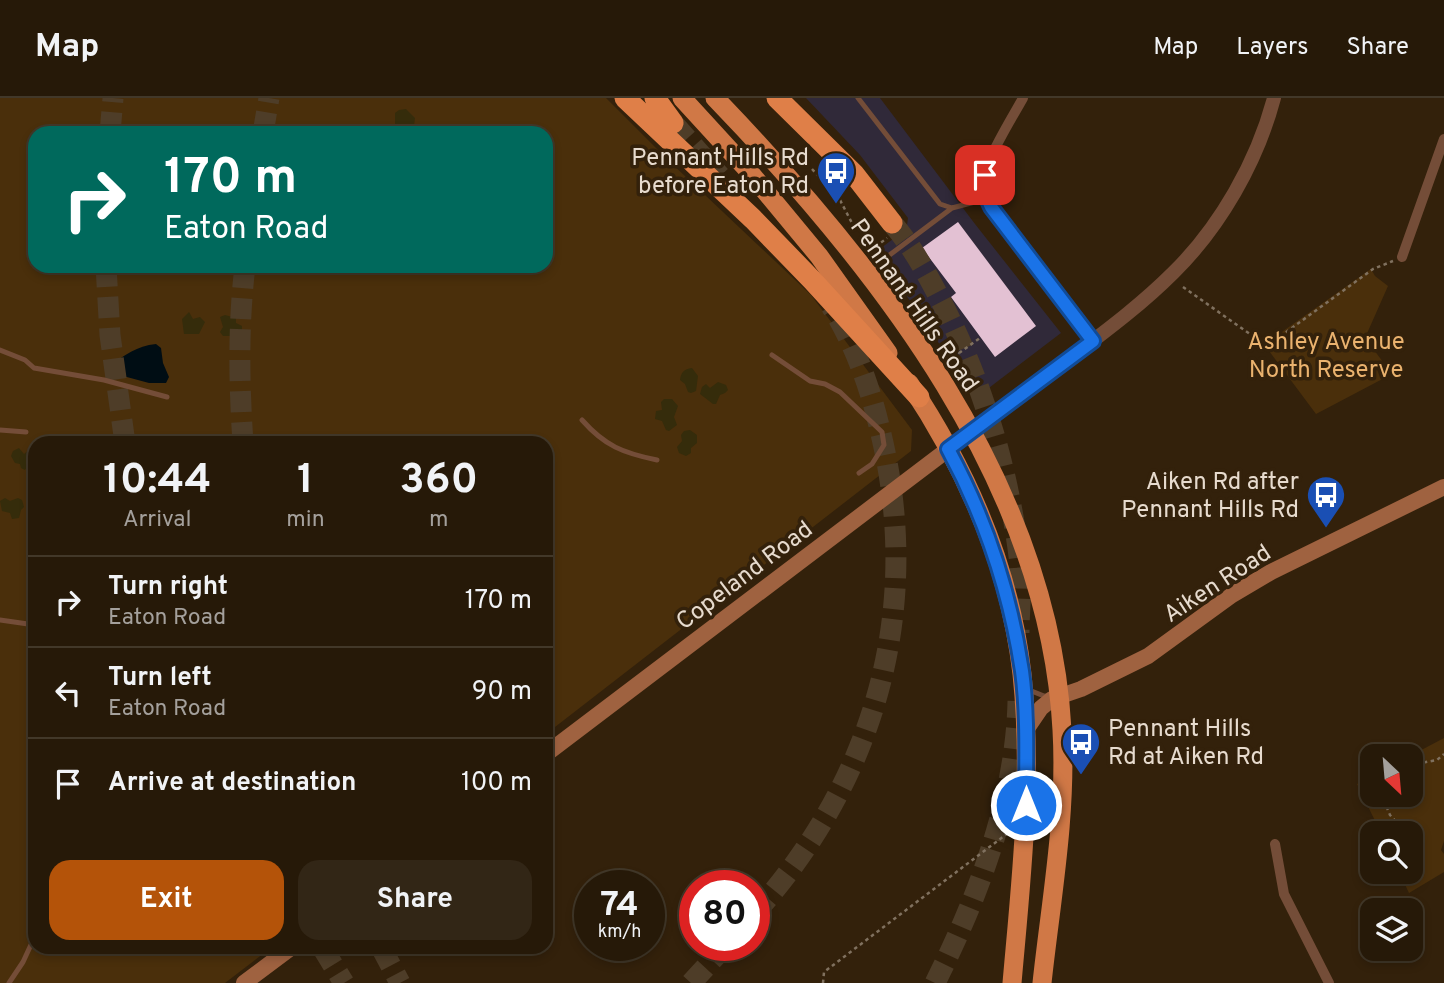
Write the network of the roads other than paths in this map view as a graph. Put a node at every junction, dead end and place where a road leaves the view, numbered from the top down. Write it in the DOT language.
graph roads {
  1 [pos="625,98"];
  2 [pos="655,98"];
  3 [pos="682,98"];
  4 [pos="715,98"];
  5 [pos="777,98"];
  6 [pos="858,98"];
  7 [pos="1023,98"];
  8 [pos="1273,98"];
  9 [pos="673,123"];
  10 [pos="1444,139"];
  11 [pos="986,199"];
  12 [pos="952,208"];
  13 [pos="892,223"];
  14 [pos="1402,257"];
  15 [pos="866,273"];
  16 [pos="1093,341"];
  17 [pos="0,350"];
  18 [pos="772,355"];
  19 [pos="167,397"];
  20 [pos="919,397"];
  21 [pos="582,420"];
  22 [pos="0,430"];
  23 [pos="26,432"];
  24 [pos="971,432"];
  25 [pos="948,449"];
  26 [pos="657,460"];
  27 [pos="859,473"];
  28 [pos="1444,487"];
  29 [pos="0,620"];
  30 [pos="28,624"];
  31 [pos="1023,684"];
  32 [pos="1059,695"];
  33 [pos="1026,730"];
  34 [pos="553,749"];
  35 [pos="1275,844"];
  36 [pos="28,951"];
  37 [pos="283,954"];
  38 [pos="9,983"];
  39 [pos="244,983"];
  40 [pos="1012,983"];
  41 [pos="1042,983"];
  42 [pos="1329,983"];
  1 -- 20 [label="highway"];
  2 -- 9 [label="highway"];
  3 -- 20 [label="highway, Pennant Hills Road"];
  4 -- 15 [label="highway, Pennant Hills Road"];
  5 -- 13 [label="highway"];
  6 -- 12 [label="lane"];
  7 -- 11 [label="street"];
  8 -- 16 [label="street"];
  10 -- 14 [label="street"];
  11 -- 12 [label="lane"];
  11 -- 16 [label="street"];
  12 -- 15 [label="lane"];
  15 -- 24 [label="highway, Pennant Hills Road"];
  16 -- 24 [label="street"];
  17 -- 19 [label="lane"];
  18 -- 27 [label="lane"];
  20 -- 25 [label="highway, Pennant Hills Road"];
  21 -- 26 [label="lane"];
  22 -- 23 [label="lane"];
  24 -- 25 [label="main road, Copeland Road"];
  24 -- 32 [label="highway, Pennant Hills Road"];
  25 -- 31 [label="highway, Pennant Hills Road"];
  25 -- 34 [label="main road, Copeland Road"];
  28 -- 32 [label="main road, Aiken Road"];
  29 -- 30 [label="lane"];
  31 -- 32 [label="lane"];
  31 -- 33 [label="highway, Pennant Hills Road"];
  32 -- 33 [label="main road, Aiken Road"];
  32 -- 41 [label="highway, Pennant Hills Road"];
  33 -- 40 [label="highway, Pennant Hills Road"];
  35 -- 42 [label="street"];
  36 -- 38 [label="lane"];
  37 -- 39 [label="main road"];
}
